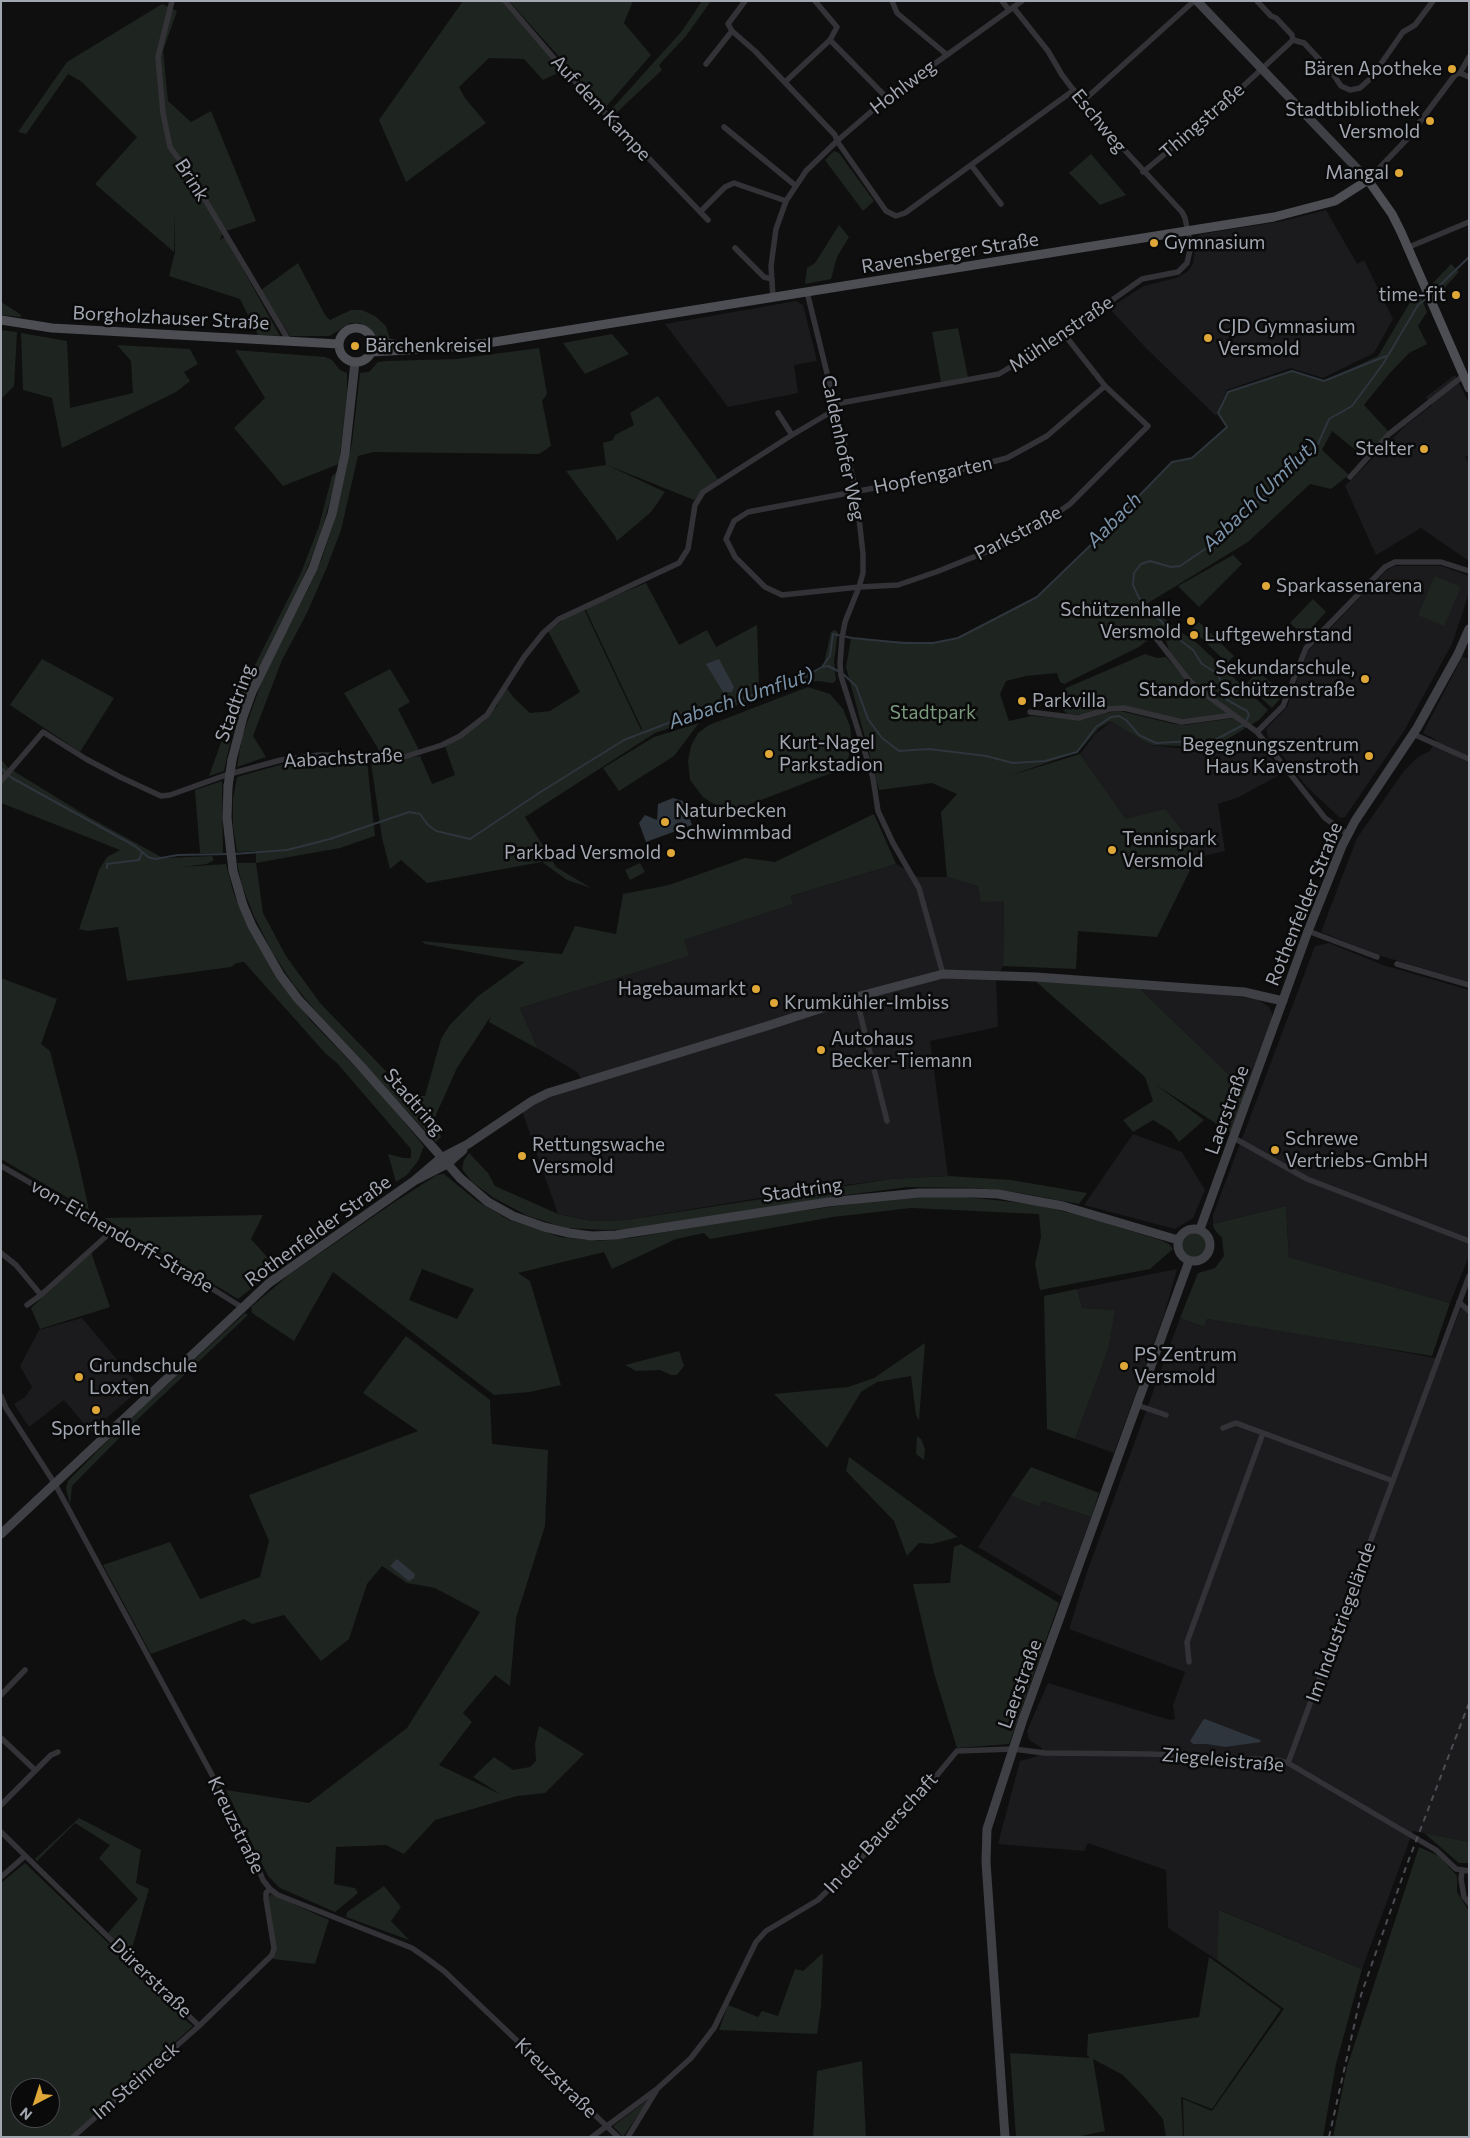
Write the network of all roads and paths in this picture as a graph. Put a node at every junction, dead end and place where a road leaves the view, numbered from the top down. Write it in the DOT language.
graph roads {
  1 [pos="172,1"];
  2 [pos="505,1"];
  3 [pos="745,1"];
  4 [pos="815,1"];
  5 [pos="892,1"];
  6 [pos="1002,1"];
  7 [pos="1022,1"];
  8 [pos="1195,1"];
  9 [pos="1257,1"];
  10 [pos="1433,1"];
  11 [pos="1011,9"];
  12 [pos="732,31"];
  13 [pos="830,40"];
  14 [pos="1292,40"];
  15 [pos="946,54"];
  16 [pos="1469,57"];
  17 [pos="706,64"];
  18 [pos="1260,69"];
  19 [pos="1460,72"];
  20 [pos="1469,77"];
  21 [pos="785,82"];
  22 [pos="1074,90"];
  23 [pos="887,98"];
  24 [pos="1082,102"];
  25 [pos="724,127"];
  26 [pos="837,141"];
  27 [pos="971,165"];
  28 [pos="1143,172"];
  29 [pos="1368,180"];
  30 [pos="796,186"];
  31 [pos="786,201"];
  32 [pos="1001,204"];
  33 [pos="700,212"];
  34 [pos="708,220"];
  35 [pos="1469,222"];
  36 [pos="1188,230"];
  37 [pos="1409,247"];
  38 [pos="734,248"];
  39 [pos="772,279"];
  40 [pos="807,292"];
  41 [pos="773,298"];
  42 [pos="1,320"];
  43 [pos="1064,334"];
  44 [pos="289,341"];
  45 [pos="372,341"];
  46 [pos="339,344"];
  47 [pos="426,349"];
  48 [pos="371,352"];
  49 [pos="355,362"];
  50 [pos="1463,376"];
  51 [pos="1105,386"];
  52 [pos="1469,388"];
  53 [pos="835,404"];
  54 [pos="836,411"];
  55 [pos="778,413"];
  56 [pos="792,435"];
  57 [pos="1350,477"];
  58 [pos="856,491"];
  59 [pos="1469,571"];
  60 [pos="859,587"];
  61 [pos="1469,629"];
  62 [pos="1156,638"];
  63 [pos="1030,712"];
  64 [pos="1233,715"];
  65 [pos="1257,732"];
  66 [pos="1413,734"];
  67 [pos="1469,760"];
  68 [pos="3,779"];
  69 [pos="1347,834"];
  70 [pos="1308,931"];
  71 [pos="1377,957"];
  72 [pos="1397,964"];
  73 [pos="943,974"];
  74 [pos="1469,985"];
  75 [pos="856,997"];
  76 [pos="1283,1001"];
  77 [pos="887,1121"];
  78 [pos="1234,1138"];
  79 [pos="444,1161"];
  80 [pos="1,1166"];
  81 [pos="1200,1229"];
  82 [pos="113,1230"];
  83 [pos="1178,1240"];
  84 [pos="1469,1241"];
  85 [pos="1,1253"];
  86 [pos="1189,1261"];
  87 [pos="1469,1276"];
  88 [pos="41,1295"];
  89 [pos="1459,1302"];
  90 [pos="27,1305"];
  91 [pos="243,1308"];
  92 [pos="1469,1310"];
  93 [pos="1,1396"];
  94 [pos="1137,1405"];
  95 [pos="3,1409"];
  96 [pos="1166,1415"];
  97 [pos="1223,1428"];
  98 [pos="1263,1433"];
  99 [pos="1393,1481"];
  100 [pos="55,1484"];
  101 [pos="1,1534"];
  102 [pos="1189,1662"];
  103 [pos="25,1670"];
  104 [pos="1,1695"];
  105 [pos="1,1738"];
  106 [pos="1013,1749"];
  107 [pos="58,1752"];
  108 [pos="1288,1763"];
  109 [pos="35,1770"];
  110 [pos="1,1805"];
  111 [pos="1,1832"];
  112 [pos="25,1856"];
  113 [pos="1465,1871"];
  114 [pos="1,1877"];
  115 [pos="270,1889"];
  116 [pos="1469,1904"];
  117 [pos="199,2026"];
  118 [pos="657,2089"];
  119 [pos="607,2127"];
  120 [pos="73,2137"];
  121 [pos="592,2137"];
  122 [pos="618,2137"];
  123 [pos="628,2137"];
  124 [pos="1005,2137"];
  1 -- 44 [label="street, Brink"];
  2 -- 33 [label="street, Auf dem Kampe"];
  3 -- 12 [label="street"];
  4 -- 13 [label="street"];
  5 -- 15 [label="street"];
  6 -- 11 [label="street, Eschweg"];
  7 -- 11 [label="street, Hohlweg"];
  8 -- 18 [label="street"];
  8 -- 24 [label="street"];
  9 -- 14 [label="street"];
  10 -- 14 [label="street"];
  11 -- 15 [label="street, Hohlweg"];
  11 -- 22 [label="street, Eschweg"];
  12 -- 17 [label="street"];
  12 -- 21 [label="street"];
  13 -- 21 [label="street"];
  13 -- 23 [label="street"];
  14 -- 18 [label="street, Thingstraße"];
  15 -- 23 [label="street, Hohlweg"];
  16 -- 19 [label="street, Ravensberger Straße"];
  18 -- 28 [label="street, Thingstraße"];
  18 -- 29 [label="street"];
  19 -- 20 [label="street"];
  19 -- 29 [label="street, Ravensberger Straße"];
  21 -- 26 [label="street"];
  22 -- 24 [label="street, Eschweg"];
  22 -- 27 [label="street"];
  23 -- 26 [label="street, Hohlweg"];
  24 -- 28 [label="street, Eschweg"];
  25 -- 30 [label="street"];
  26 -- 27 [label="street"];
  26 -- 30 [label="street, Hohlweg"];
  27 -- 32 [label="street"];
  28 -- 36 [label="street, Eschweg"];
  29 -- 36 [label="main road, Ravensberger Straße"];
  29 -- 37 [label="main road"];
  30 -- 31 [label="street, Hohlweg"];
  31 -- 33 [label="street"];
  31 -- 39 [label="street, Hohlweg"];
  33 -- 34 [label="street, Auf dem Kampe"];
  35 -- 37 [label="street"];
  36 -- 40 [label="main road, Ravensberger Straße"];
  36 -- 43 [label="street, Mühlenstraße"];
  37 -- 50 [label="main road"];
  38 -- 39 [label="street"];
  39 -- 41 [label="street, Hohlweg"];
  40 -- 41 [label="main road, Ravensberger Straße"];
  40 -- 53 [label="street, Caldenhofer Weg"];
  41 -- 47 [label="main road, Ravensberger Straße"];
  42 -- 44 [label="main road, Borgholzhauser Straße"];
  43 -- 51 [label="street"];
  43 -- 53 [label="street, Mühlenstraße"];
  44 -- 46 [label="main road, Borgholzhauser Straße"];
  45 -- 46 [label="main road"];
  45 -- 47 [label="main road"];
  45 -- 48 [label="main road"];
  46 -- 49 [label="main road"];
  47 -- 48 [label="main road, Ravensberger Straße"];
  48 -- 49 [label="main road"];
  49 -- 79 [label="street, Stadtring, bridge"];
  50 -- 52 [label="main road"];
  50 -- 57 [label="street"];
  51 -- 58 [label="street, Hopfengarten"];
  51 -- 60 [label="street, Parkstraße"];
  53 -- 54 [label="street, Caldenhofer Weg"];
  54 -- 56 [label="street, Aabachstraße"];
  54 -- 58 [label="street, Caldenhofer Weg"];
  55 -- 56 [label="street"];
  56 -- 68 [label="street, Aabachstraße"];
  58 -- 60 [label="street, Caldenhofer Weg"];
  58 -- 60 [label="street, Hopfengarten"];
  59 -- 65 [label="street"];
  60 -- 73 [label="street, Caldenhofer Weg"];
  61 -- 66 [label="street, Rothenfelder Straße"];
  62 -- 64 [label="street"];
  63 -- 64 [label="street"];
  64 -- 65 [label="street"];
  65 -- 69 [label="street"];
  66 -- 67 [label="street"];
  66 -- 69 [label="street, Rothenfelder Straße"];
  69 -- 70 [label="street, Rothenfelder Straße"];
  70 -- 71 [label="street"];
  70 -- 76 [label="street, Rothenfelder Straße"];
  72 -- 74 [label="street"];
  73 -- 75 [label="street, Rothenfelder Straße"];
  73 -- 76 [label="street, Rothenfelder Straße"];
  75 -- 77 [label="street"];
  75 -- 79 [label="street, Rothenfelder Straße"];
  76 -- 78 [label="street, Laerstraße"];
  78 -- 81 [label="street, Laerstraße"];
  78 -- 84 [label="street"];
  79 -- 83 [label="street, Stadtring"];
  79 -- 91 [label="street, Rothenfelder Straße"];
  80 -- 82 [label="street, von-Eichendorff-Straße"];
  81 -- 83 [label="street"];
  81 -- 86 [label="street"];
  82 -- 88 [label="street"];
  82 -- 91 [label="street, von-Eichendorff-Straße"];
  83 -- 86 [label="street"];
  85 -- 88 [label="street"];
  86 -- 94 [label="street, Laerstraße"];
  87 -- 89 [label="street, Im Industriegelände"];
  88 -- 90 [label="street"];
  89 -- 92 [label="street"];
  89 -- 99 [label="street, Im Industriegelände"];
  91 -- 100 [label="street, Rothenfelder Straße"];
  93 -- 95 [label="street, Kreuzstraße"];
  94 -- 96 [label="street"];
  94 -- 106 [label="street, Laerstraße"];
  95 -- 100 [label="street, Kreuzstraße"];
  97 -- 98 [label="street"];
  98 -- 99 [label="street"];
  98 -- 102 [label="street"];
  99 -- 108 [label="street, Im Industriegelände"];
  100 -- 101 [label="street, Rothenfelder Straße"];
  100 -- 115 [label="street, Kreuzstraße"];
  103 -- 104 [label="street"];
  105 -- 109 [label="street"];
  106 -- 108 [label="street, Ziegeleistraße"];
  106 -- 118 [label="street, In der Bauerschaft"];
  106 -- 124 [label="street, Laerstraße"];
  107 -- 109 [label="street"];
  108 -- 113 [label="street, Ziegeleistraße"];
  109 -- 110 [label="street"];
  111 -- 112 [label="street, Dürerstraße"];
  112 -- 114 [label="street"];
  112 -- 117 [label="street, Dürerstraße"];
  113 -- 116 [label="street, Ziegeleistraße"];
  115 -- 117 [label="street, Dürerstraße"];
  115 -- 119 [label="street, Kreuzstraße"];
  117 -- 120 [label="street, Im Steinreck"];
  118 -- 119 [label="street, In der Bauerschaft"];
  118 -- 123 [label="street, In der Bauerschaft"];
  119 -- 121 [label="street, In der Bauerschaft"];
  119 -- 122 [label="street, Kreuzstraße"];
}
